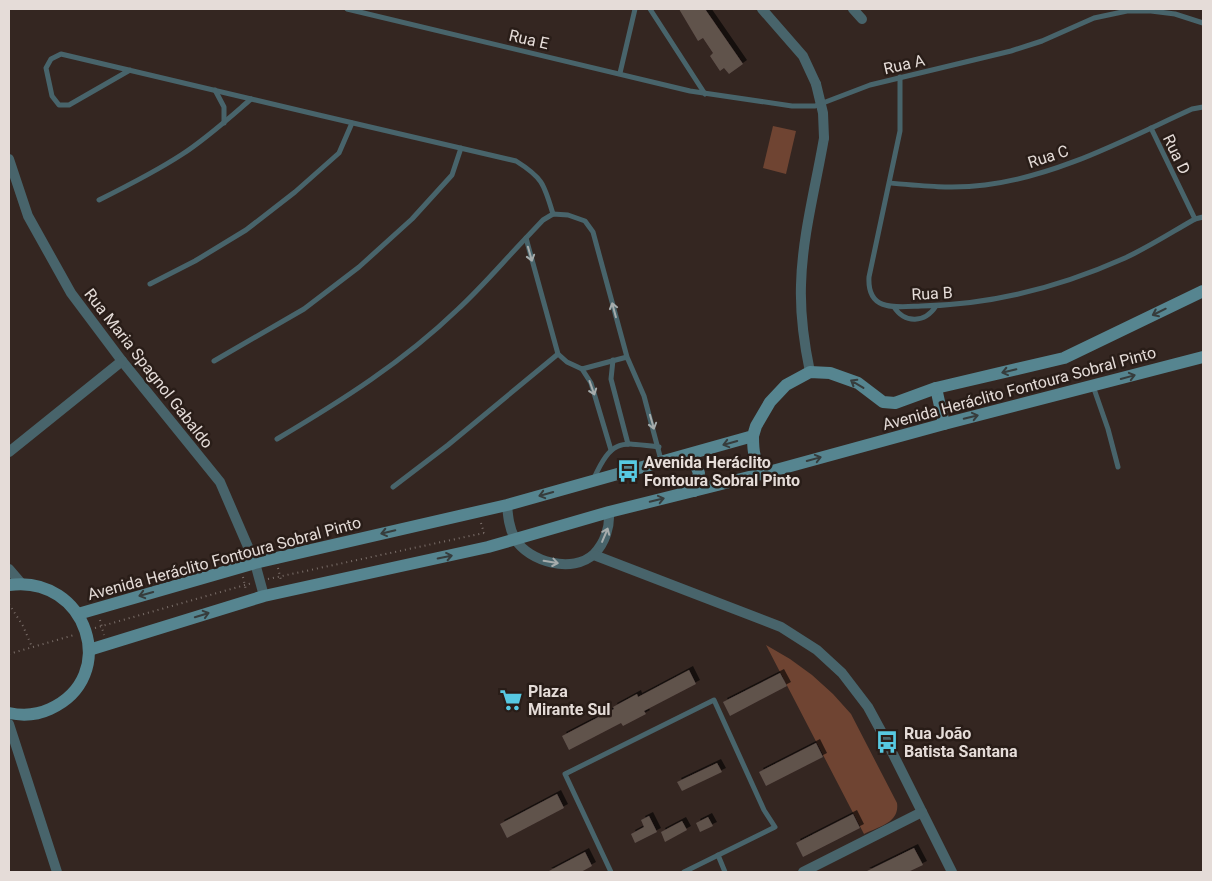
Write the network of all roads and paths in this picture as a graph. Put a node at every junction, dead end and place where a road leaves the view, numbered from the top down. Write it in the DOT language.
graph roads {
  1 [pos="347,9"];
  2 [pos="635,9"];
  3 [pos="650,9"];
  4 [pos="762,9"];
  5 [pos="854,9"];
  6 [pos="862,19"];
  7 [pos="1203,22"];
  8 [pos="130,70"];
  9 [pos="620,73"];
  10 [pos="900,77"];
  11 [pos="215,90"];
  12 [pos="705,94"];
  13 [pos="251,99"];
  14 [pos="1203,106"];
  15 [pos="224,123"];
  16 [pos="352,123"];
  17 [pos="1150,128"];
  18 [pos="460,148"];
  19 [pos="9,159"];
  20 [pos="890,183"];
  21 [pos="99,200"];
  22 [pos="553,214"];
  23 [pos="1203,217"];
  24 [pos="1195,219"];
  25 [pos="526,238"];
  26 [pos="150,284"];
  27 [pos="1203,291"];
  28 [pos="936,306"];
  29 [pos="894,307"];
  30 [pos="558,354"];
  31 [pos="627,357"];
  32 [pos="1203,357"];
  33 [pos="613,360"];
  34 [pos="122,361"];
  35 [pos="214,361"];
  36 [pos="582,369"];
  37 [pos="810,372"];
  38 [pos="1093,386"];
  39 [pos="936,388"];
  40 [pos="944,424"];
  41 [pos="754,436"];
  42 [pos="277,439"];
  43 [pos="628,444"];
  44 [pos="659,447"];
  45 [pos="611,450"];
  46 [pos="9,452"];
  47 [pos="684,456"];
  48 [pos="662,462"];
  49 [pos="1118,467"];
  50 [pos="765,473"];
  51 [pos="593,481"];
  52 [pos="393,487"];
  53 [pos="694,491"];
  54 [pos="508,505"];
  55 [pos="478,511"];
  56 [pos="610,512"];
  57 [pos="484,533"];
  58 [pos="515,539"];
  59 [pos="488,547"];
  60 [pos="594,555"];
  61 [pos="275,559"];
  62 [pos="256,564"];
  63 [pos="241,568"];
  64 [pos="9,569"];
  65 [pos="280,576"];
  66 [pos="260,581"];
  67 [pos="15,584"];
  68 [pos="245,585"];
  69 [pos="284,591"];
  70 [pos="264,596"];
  71 [pos="249,600"];
  72 [pos="9,604"];
  73 [pos="96,608"];
  74 [pos="78,614"];
  75 [pos="101,626"];
  76 [pos="86,631"];
  77 [pos="106,645"];
  78 [pos="32,647"];
  79 [pos="89,650"];
  80 [pos="9,654"];
  81 [pos="9,713"];
  82 [pos="9,724"];
  83 [pos="922,812"];
  84 [pos="718,855"];
  85 [pos="57,872"];
  86 [pos="611,872"];
  87 [pos="684,872"];
  88 [pos="725,872"];
  89 [pos="803,872"];
  90 [pos="952,872"];
  1 -- 9 [label="lane, Rua E"];
  2 -- 9 [label="lane"];
  3 -- 12 [label="lane"];
  4 -- 37 [label="street, bridge"];
  5 -- 6 [label="street"];
  7 -- 10 [label="lane, Rua A"];
  8 -- 8 [label="lane"];
  8 -- 11 [label="lane"];
  9 -- 12 [label="lane, Rua E"];
  10 -- 12 [label="lane, Rua A"];
  10 -- 20 [label="lane, Rua B"];
  11 -- 13 [label="lane"];
  11 -- 15 [label="lane"];
  13 -- 15 [label="lane"];
  13 -- 16 [label="lane"];
  14 -- 17 [label="lane, Rua C"];
  15 -- 21 [label="lane"];
  16 -- 18 [label="lane"];
  16 -- 26 [label="lane"];
  17 -- 20 [label="lane, Rua C"];
  17 -- 24 [label="lane, Rua D"];
  18 -- 22 [label="lane"];
  18 -- 35 [label="lane"];
  19 -- 34 [label="street, Rua Maria Spagnol Gabaldo"];
  20 -- 29 [label="lane, Rua B"];
  22 -- 25 [label="lane"];
  31 -- 22 [label="lane, one-way"];
  23 -- 24 [label="lane, Rua B"];
  24 -- 28 [label="lane, Rua B"];
  25 -- 30 [label="lane, one-way"];
  25 -- 42 [label="lane"];
  27 -- 39 [label="street, Avenida Heráclito Fontoura Sobral Pinto, one-way"];
  28 -- 29 [label="lane, Rua B"];
  28 -- 29 [label="lane"];
  30 -- 36 [label="lane"];
  30 -- 52 [label="lane"];
  31 -- 33 [label="lane"];
  31 -- 44 [label="lane, one-way"];
  38 -- 32 [label="street, Avenida Heráclito Fontoura Sobral Pinto, one-way"];
  33 -- 36 [label="lane"];
  33 -- 43 [label="lane"];
  34 -- 46 [label="street"];
  34 -- 62 [label="street, Rua Maria Spagnol Gabaldo"];
  36 -- 45 [label="lane, one-way"];
  39 -- 37 [label="street, Avenida Heráclito Fontoura Sobral Pinto, one-way"];
  37 -- 41 [label="street"];
  40 -- 38 [label="street, Avenida Heráclito Fontoura Sobral Pinto, one-way"];
  38 -- 49 [label="lane"];
  39 -- 40 [label="street"];
  50 -- 40 [label="street, Avenida Heráclito Fontoura Sobral Pinto, one-way"];
  41 -- 47 [label="street, Avenida Heráclito Fontoura Sobral Pinto, one-way"];
  41 -- 50 [label="street"];
  43 -- 44 [label="lane"];
  43 -- 45 [label="lane"];
  44 -- 48 [label="lane"];
  45 -- 51 [label="lane"];
  47 -- 48 [label="street, Avenida Heráclito Fontoura Sobral Pinto"];
  47 -- 53 [label="street"];
  48 -- 51 [label="street, Avenida Heráclito Fontoura Sobral Pinto"];
  50 -- 53 [label="street, Avenida Heráclito Fontoura Sobral Pinto"];
  51 -- 54 [label="street, Avenida Heráclito Fontoura Sobral Pinto, one-way"];
  56 -- 53 [label="street, Avenida Heráclito Fontoura Sobral Pinto, one-way"];
  54 -- 55 [label="street, Avenida Heráclito Fontoura Sobral Pinto"];
  54 -- 58 [label="street"];
  55 -- 57 [label="path"];
  55 -- 61 [label="street, Avenida Heráclito Fontoura Sobral Pinto, one-way"];
  56 -- 58 [label="street, Avenida Heráclito Fontoura Sobral Pinto"];
  60 -- 56 [label="street, one-way"];
  57 -- 59 [label="path"];
  57 -- 65 [label="path"];
  58 -- 59 [label="street, Avenida Heráclito Fontoura Sobral Pinto"];
  58 -- 60 [label="street, one-way"];
  69 -- 59 [label="street, Avenida Heráclito Fontoura Sobral Pinto, one-way"];
  60 -- 83 [label="street"];
  61 -- 62 [label="street, Avenida Heráclito Fontoura Sobral Pinto"];
  61 -- 65 [label="path"];
  62 -- 63 [label="street, Avenida Heráclito Fontoura Sobral Pinto"];
  62 -- 66 [label="street, Rua Maria Spagnol Gabaldo"];
  63 -- 68 [label="path"];
  63 -- 73 [label="street, Avenida Heráclito Fontoura Sobral Pinto, one-way"];
  64 -- 67 [label="street"];
  65 -- 66 [label="path"];
  65 -- 69 [label="path"];
  66 -- 68 [label="path"];
  66 -- 70 [label="street, Rua Maria Spagnol Gabaldo"];
  67 -- 74 [label="street"];
  68 -- 71 [label="path"];
  68 -- 75 [label="path"];
  69 -- 70 [label="street, Avenida Heráclito Fontoura Sobral Pinto"];
  70 -- 71 [label="street, Avenida Heráclito Fontoura Sobral Pinto"];
  77 -- 71 [label="street, Avenida Heráclito Fontoura Sobral Pinto, one-way"];
  72 -- 78 [label="path"];
  73 -- 74 [label="street, Avenida Heráclito Fontoura Sobral Pinto"];
  73 -- 75 [label="path"];
  74 -- 76 [label="street"];
  75 -- 76 [label="path"];
  75 -- 77 [label="path"];
  76 -- 78 [label="path"];
  76 -- 79 [label="street"];
  77 -- 79 [label="street, Avenida Heráclito Fontoura Sobral Pinto"];
  78 -- 80 [label="path"];
  79 -- 81 [label="street"];
  82 -- 85 [label="street"];
  83 -- 89 [label="street"];
  83 -- 90 [label="street"];
  84 -- 86 [label="lane"];
  84 -- 87 [label="lane"];
  84 -- 88 [label="lane"];
}
